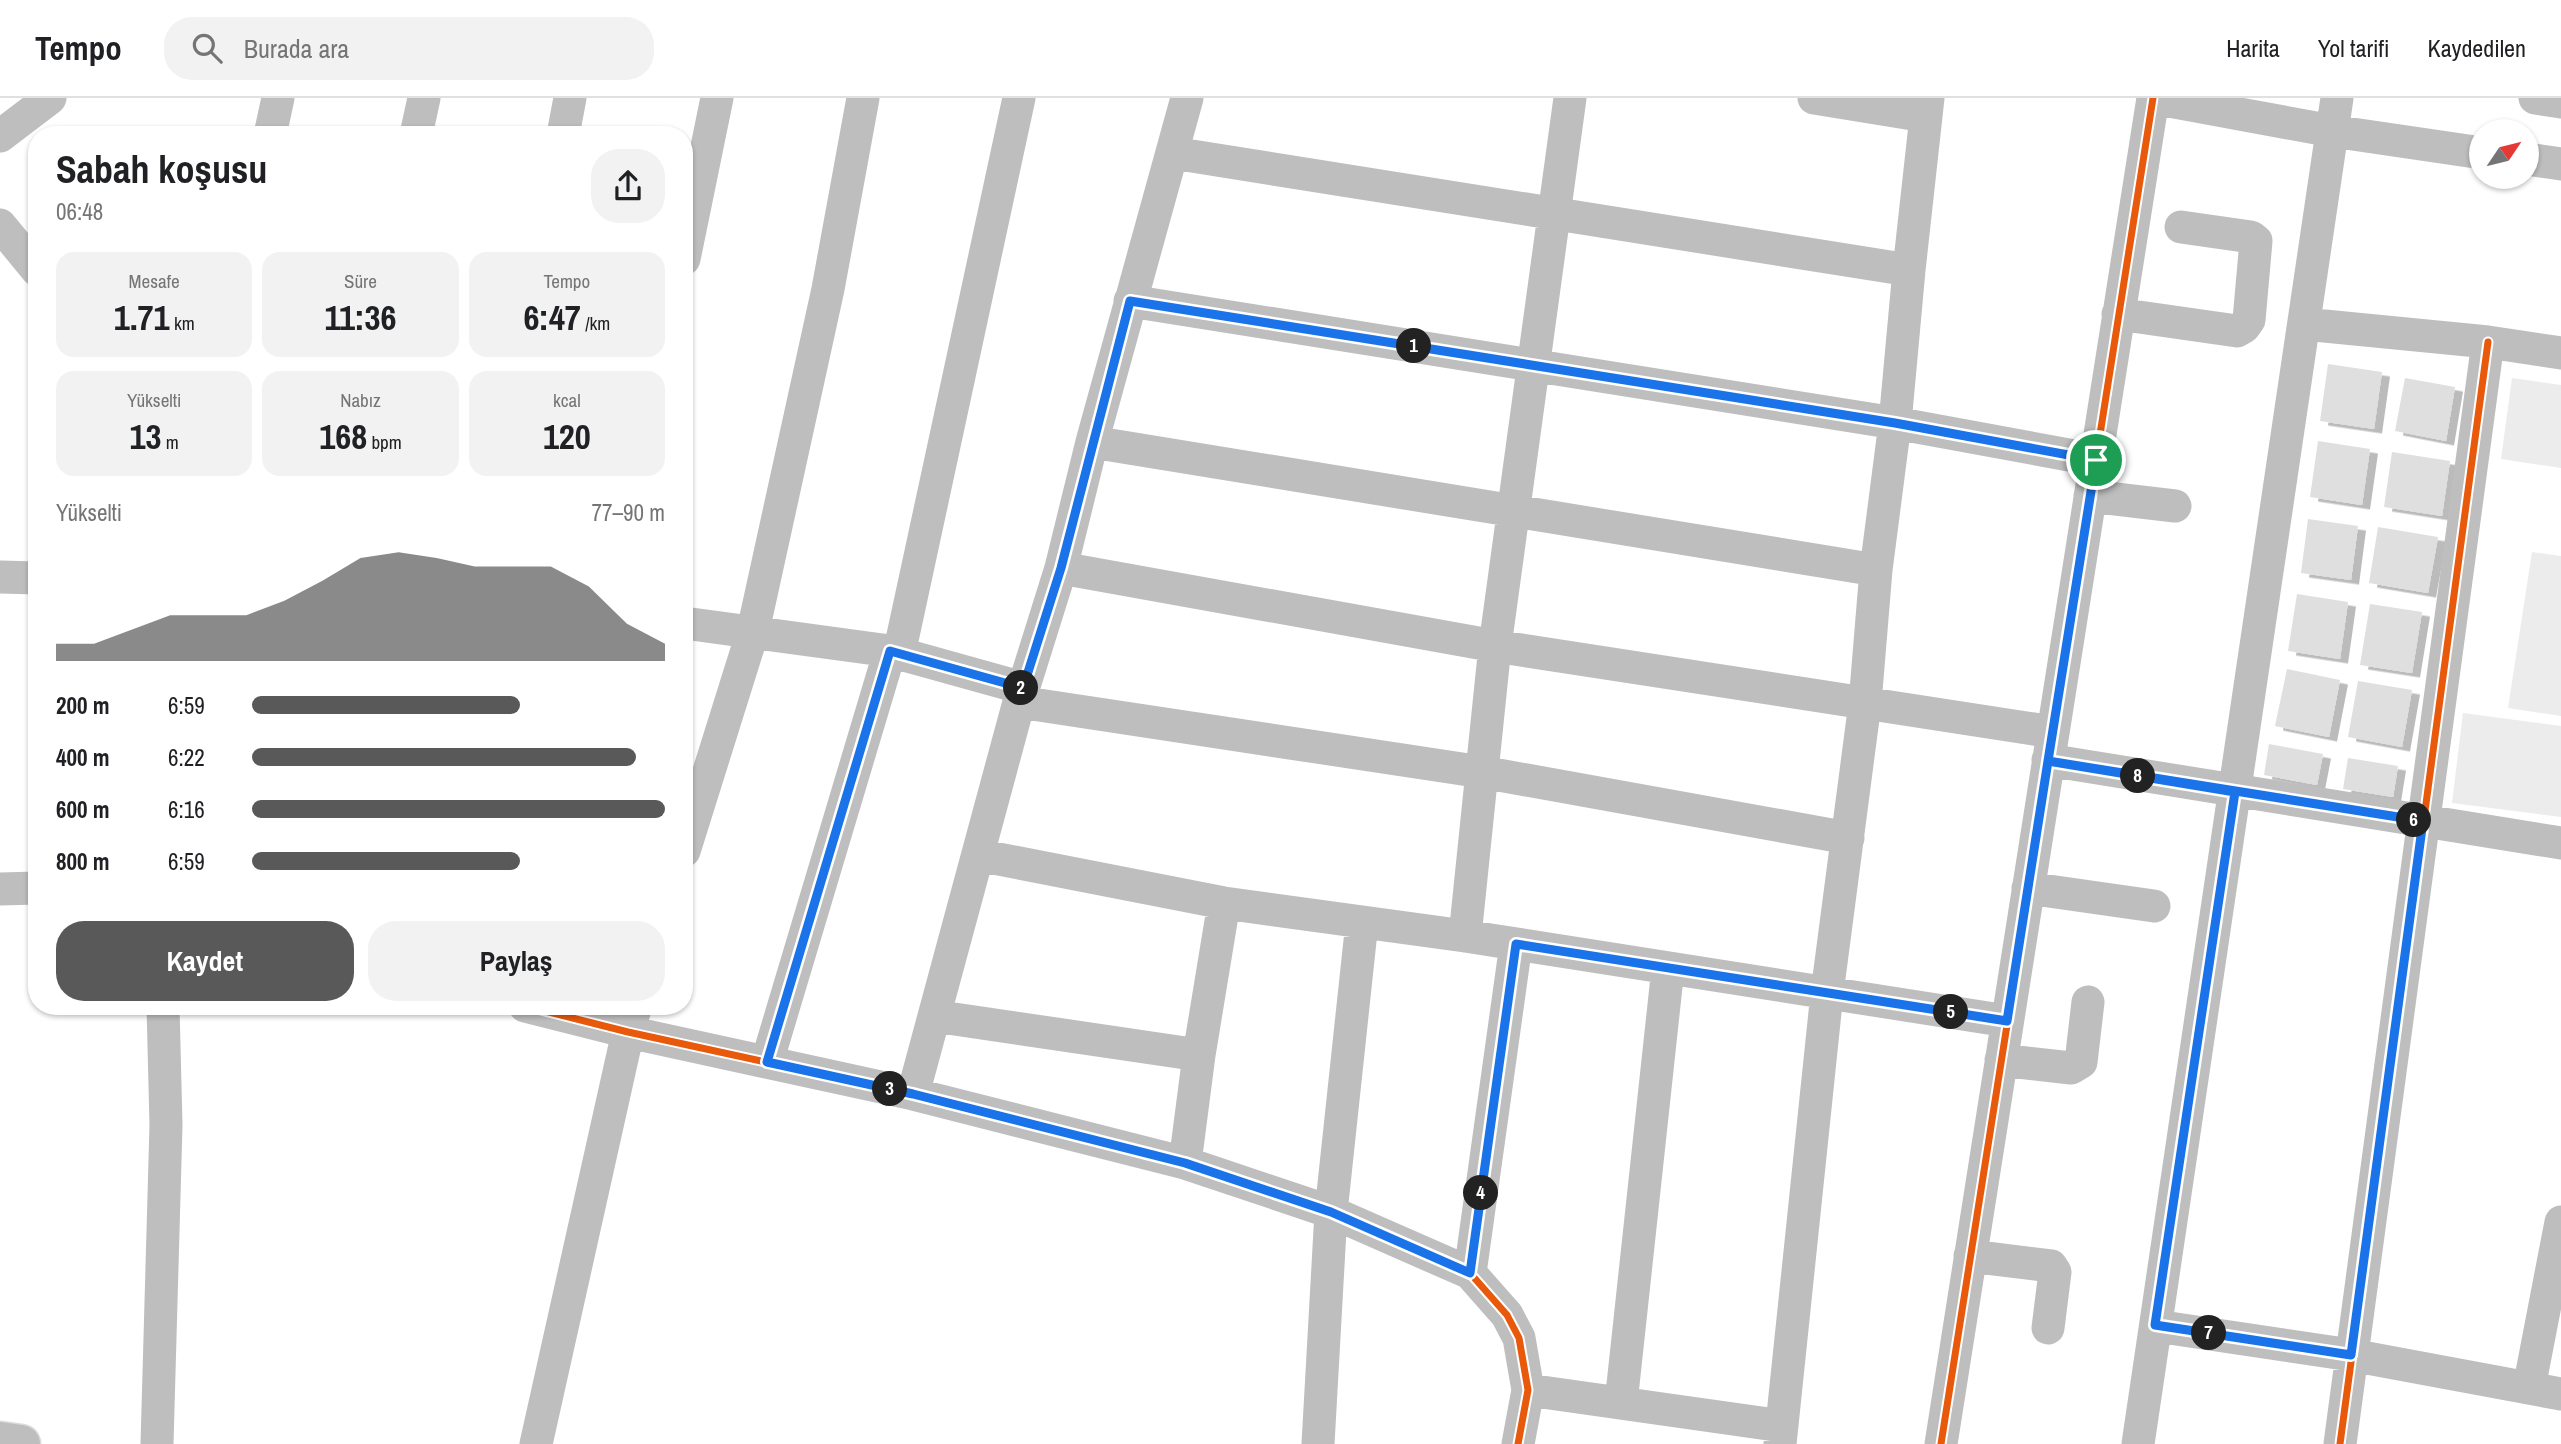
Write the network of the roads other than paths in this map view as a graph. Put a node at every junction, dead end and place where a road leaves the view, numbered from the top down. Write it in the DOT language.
graph roads {
  1 [pos="50,98"];
  2 [pos="278,98"];
  3 [pos="424,98"];
  4 [pos="570,98"];
  5 [pos="717,98"];
  6 [pos="863,98"];
  7 [pos="1019,98"];
  8 [pos="1187,98"];
  9 [pos="1570,98"];
  10 [pos="1814,98"];
  11 [pos="2153,98"];
  12 [pos="2337,98"];
  13 [pos="2535,98"];
  14 [pos="2561,102"];
  15 [pos="1927,107"];
  16 [pos="272,126"];
  17 [pos="418,126"];
  18 [pos="564,126"];
  19 [pos="2332,131"];
  20 [pos="0,136"];
  21 [pos="2469,151"];
  22 [pos="1173,153"];
  23 [pos="2539,161"];
  24 [pos="2561,164"];
  25 [pos="1553,213"];
  26 [pos="693,215"];
  27 [pos="0,225"];
  28 [pos="2181,227"];
  29 [pos="28,259"];
  30 [pos="1909,270"];
  31 [pos="1130,301"];
  32 [pos="2118,314"];
  33 [pos="2304,324"];
  34 [pos="2488,342"];
  35 [pos="2561,353"];
  36 [pos="1533,365"];
  37 [pos="1895,423"];
  38 [pos="1092,442"];
  39 [pos="2096,460"];
  40 [pos="2090,496"];
  41 [pos="2175,506"];
  42 [pos="1515,510"];
  43 [pos="1061,568"];
  44 [pos="1877,570"];
  45 [pos="0,577"];
  46 [pos="28,578"];
  47 [pos="693,624"];
  48 [pos="753,631"];
  49 [pos="1496,646"];
  50 [pos="894,652"];
  51 [pos="1021,695"];
  52 [pos="1865,703"];
  53 [pos="2051,746"];
  54 [pos="1482,772"];
  55 [pos="2235,792"];
  56 [pos="2423,821"];
  57 [pos="693,822"];
  58 [pos="1848,838"];
  59 [pos="2561,843"];
  60 [pos="978,855"];
  61 [pos="28,888"];
  62 [pos="2028,888"];
  63 [pos="0,889"];
  64 [pos="1224,903"];
  65 [pos="2154,906"];
  66 [pos="1362,922"];
  67 [pos="1465,936"];
  68 [pos="1516,944"];
  69 [pos="1668,968"];
  70 [pos="1827,993"];
  71 [pos="2088,1002"];
  72 [pos="163,1015"];
  73 [pos="599,1015"];
  74 [pos="934,1016"];
  75 [pos="632,1019"];
  76 [pos="2007,1021"];
  77 [pos="1199,1055"];
  78 [pos="2001,1060"];
  79 [pos="767,1062"];
  80 [pos="913,1094"];
  81 [pos="1185,1163"];
  82 [pos="1331,1212"];
  83 [pos="2561,1222"];
  84 [pos="1970,1256"];
  85 [pos="1470,1273"];
  86 [pos="2155,1325"];
  87 [pos="2048,1328"];
  88 [pos="2351,1355"];
  89 [pos="1528,1390"];
  90 [pos="2545,1391"];
  91 [pos="1621,1403"];
  92 [pos="1781,1435"];
  93 [pos="0,1441"];
  94 [pos="21,1444"];
  95 [pos="157,1444"];
  96 [pos="536,1444"];
  97 [pos="1318,1444"];
  98 [pos="1518,1444"];
  99 [pos="1941,1444"];
  100 [pos="2138,1444"];
  101 [pos="2340,1444"];
  1 -- 20 [label="street"];
  2 -- 16 [label="street"];
  3 -- 17 [label="street"];
  4 -- 18 [label="street"];
  5 -- 26 [label="street"];
  6 -- 48 [label="street"];
  7 -- 50 [label="street"];
  8 -- 22 [label="street"];
  9 -- 25 [label="street"];
  10 -- 15 [label="street"];
  11 -- 19 [label="street"];
  11 -- 32 [label="street"];
  12 -- 19 [label="street"];
  13 -- 14 [label="street"];
  15 -- 30 [label="street"];
  19 -- 21 [label="street"];
  19 -- 33 [label="street"];
  22 -- 25 [label="street"];
  22 -- 31 [label="street"];
  23 -- 24 [label="street"];
  25 -- 30 [label="street"];
  25 -- 36 [label="street"];
  27 -- 29 [label="street"];
  28 -- 32 [label="street"];
  30 -- 37 [label="street"];
  31 -- 36 [label="street"];
  31 -- 38 [label="street"];
  32 -- 39 [label="street"];
  33 -- 34 [label="street"];
  33 -- 55 [label="street"];
  34 -- 35 [label="street"];
  34 -- 56 [label="street"];
  36 -- 37 [label="street"];
  36 -- 42 [label="street"];
  37 -- 39 [label="street"];
  37 -- 44 [label="street"];
  38 -- 42 [label="street"];
  38 -- 43 [label="street"];
  39 -- 40 [label="street"];
  40 -- 41 [label="street"];
  40 -- 53 [label="street"];
  42 -- 44 [label="street"];
  42 -- 49 [label="street"];
  43 -- 49 [label="street"];
  43 -- 51 [label="street"];
  44 -- 52 [label="street"];
  45 -- 46 [label="street"];
  47 -- 48 [label="street"];
  48 -- 50 [label="street"];
  48 -- 57 [label="street"];
  49 -- 52 [label="street"];
  49 -- 54 [label="street"];
  50 -- 51 [label="street"];
  50 -- 79 [label="street"];
  51 -- 54 [label="street"];
  51 -- 60 [label="street"];
  52 -- 53 [label="street"];
  52 -- 58 [label="street"];
  53 -- 55 [label="street"];
  53 -- 62 [label="street"];
  54 -- 58 [label="street"];
  54 -- 67 [label="street"];
  55 -- 56 [label="street"];
  55 -- 86 [label="street"];
  56 -- 59 [label="street"];
  56 -- 88 [label="street"];
  58 -- 70 [label="street"];
  60 -- 64 [label="street"];
  60 -- 74 [label="street"];
  61 -- 63 [label="street"];
  62 -- 65 [label="street"];
  62 -- 76 [label="street"];
  64 -- 66 [label="street"];
  64 -- 77 [label="street"];
  66 -- 67 [label="street"];
  66 -- 82 [label="street"];
  67 -- 68 [label="street"];
  68 -- 69 [label="street"];
  68 -- 85 [label="street"];
  69 -- 70 [label="street"];
  69 -- 91 [label="street"];
  70 -- 76 [label="street"];
  70 -- 92 [label="street"];
  71 -- 78 [label="street"];
  72 -- 95 [label="street"];
  73 -- 75 [label="street"];
  74 -- 77 [label="street"];
  74 -- 80 [label="street"];
  75 -- 79 [label="street"];
  75 -- 96 [label="street"];
  76 -- 78 [label="street"];
  77 -- 81 [label="street"];
  78 -- 84 [label="street"];
  79 -- 80 [label="street"];
  80 -- 81 [label="street"];
  81 -- 82 [label="street"];
  82 -- 85 [label="street"];
  82 -- 97 [label="street"];
  83 -- 90 [label="street"];
  84 -- 87 [label="street"];
  84 -- 99 [label="street"];
  85 -- 89 [label="street"];
  86 -- 88 [label="street"];
  86 -- 100 [label="street"];
  88 -- 90 [label="street"];
  88 -- 101 [label="street"];
  89 -- 91 [label="street"];
  89 -- 98 [label="street"];
  91 -- 92 [label="street"];
  93 -- 94 [label="main road"];
}
